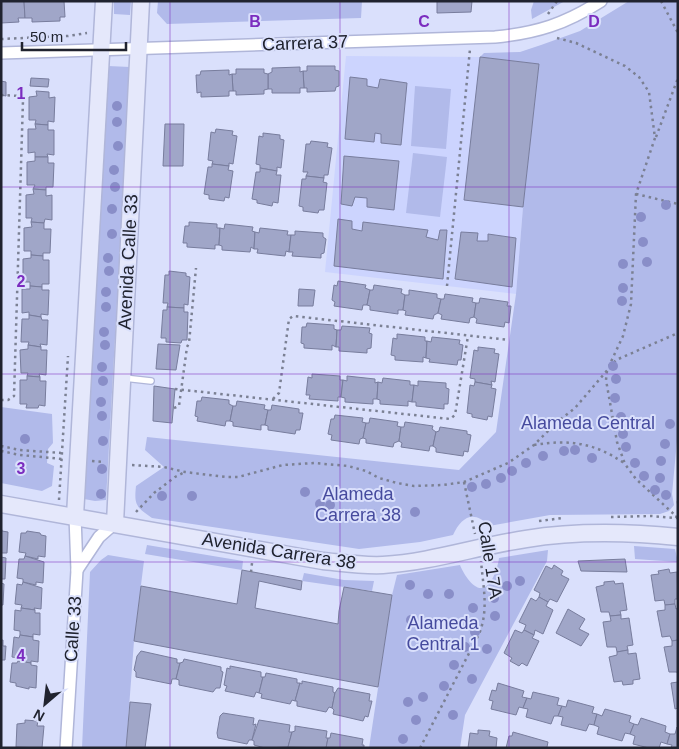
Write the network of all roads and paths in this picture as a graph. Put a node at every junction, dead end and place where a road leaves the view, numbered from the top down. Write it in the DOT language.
graph roads {
  1 [pos="104,1"];
  2 [pos="141,1"];
  3 [pos="601,1"];
  4 [pos="661,1"];
  5 [pos="537,31"];
  6 [pos="90,32"];
  7 [pos="678,33"];
  8 [pos="471,38"];
  9 [pos="1,39"];
  10 [pos="138,48"];
  11 [pos="101,50"];
  12 [pos="1,54"];
  13 [pos="678,78"];
  14 [pos="1,95"];
  15 [pos="655,138"];
  16 [pos="636,194"];
  17 [pos="678,204"];
  18 [pos="196,268"];
  19 [pos="447,286"];
  20 [pos="678,333"];
  21 [pos="468,336"];
  22 [pos="510,340"];
  23 [pos="607,370"];
  24 [pos="122,377"];
  25 [pos="151,381"];
  26 [pos="175,389"];
  27 [pos="181,390"];
  28 [pos="1,400"];
  29 [pos="273,400"];
  30 [pos="174,408"];
  31 [pos="534,445"];
  32 [pos="1,446"];
  33 [pos="1,451"];
  34 [pos="61,453"];
  35 [pos="78,459"];
  36 [pos="124,464"];
  37 [pos="625,464"];
  38 [pos="184,472"];
  39 [pos="131,474"];
  40 [pos="464,482"];
  41 [pos="678,501"];
  42 [pos="1,504"];
  43 [pos="133,506"];
  44 [pos="678,506"];
  45 [pos="678,512"];
  46 [pos="75,516"];
  47 [pos="605,517"];
  48 [pos="568,518"];
  49 [pos="677,518"];
  50 [pos="533,522"];
  51 [pos="114,523"];
  52 [pos="482,532"];
  53 [pos="467,535"];
  54 [pos="678,537"];
  55 [pos="477,541"];
  56 [pos="77,570"];
  57 [pos="66,748"];
  58 [pos="420,748"];
  1 -- 11 [label="main road"];
  2 -- 10 [label="main road, Avenida Calle 33"];
  3 -- 5 [label="street, Carrera 37"];
  4 -- 7 [label="path"];
  5 -- 8 [label="street, Carrera 37"];
  5 -- 15 [label="path"];
  6 -- 9 [label="path"];
  8 -- 10 [label="street, Carrera 37"];
  8 -- 19 [label="path"];
  10 -- 11 [label="street, Carrera 37"];
  10 -- 24 [label="main road, Avenida Calle 33"];
  11 -- 12 [label="street, Carrera 37"];
  11 -- 35 [label="main road"];
  13 -- 15 [label="path"];
  14 -- 28 [label="path"];
  15 -- 16 [label="path"];
  16 -- 17 [label="path"];
  16 -- 23 [label="path"];
  18 -- 27 [label="path"];
  20 -- 23 [label="path"];
  21 -- 22 [label="path"];
  21 -- 29 [label="path"];
  21 -- 29 [label="path"];
  23 -- 31 [label="path"];
  23 -- 37 [label="path"];
  24 -- 25 [label="lane"];
  24 -- 36 [label="main road, Avenida Calle 33"];
  26 -- 27 [label="path"];
  27 -- 29 [label="path"];
  27 -- 30 [label="path"];
  31 -- 37 [label="path"];
  31 -- 40 [label="path"];
  32 -- 34 [label="path"];
  33 -- 35 [label="path"];
  35 -- 36 [label="path"];
  35 -- 46 [label="main road"];
  36 -- 38 [label="path"];
  36 -- 39 [label="path"];
  36 -- 51 [label="main road, Avenida Calle 33"];
  37 -- 49 [label="path"];
  38 -- 40 [label="path"];
  38 -- 43 [label="path"];
  40 -- 55 [label="path, Calle 17A"];
  41 -- 44 [label="path"];
  42 -- 46 [label="main road, Avenida Carrera 38"];
  45 -- 49 [label="path"];
  46 -- 51 [label="main road, Avenida Carrera 38"];
  46 -- 56 [label="street, Calle 33"];
  47 -- 49 [label="path"];
  48 -- 50 [label="path"];
  51 -- 55 [label="main road, Avenida Carrera 38"];
  51 -- 56 [label="street"];
  52 -- 55 [label="path"];
  53 -- 55 [label="path"];
  54 -- 55 [label="main road, Avenida Carrera 38"];
  55 -- 58 [label="path, Calle 17A"];
  56 -- 57 [label="street, Calle 33"];
}
